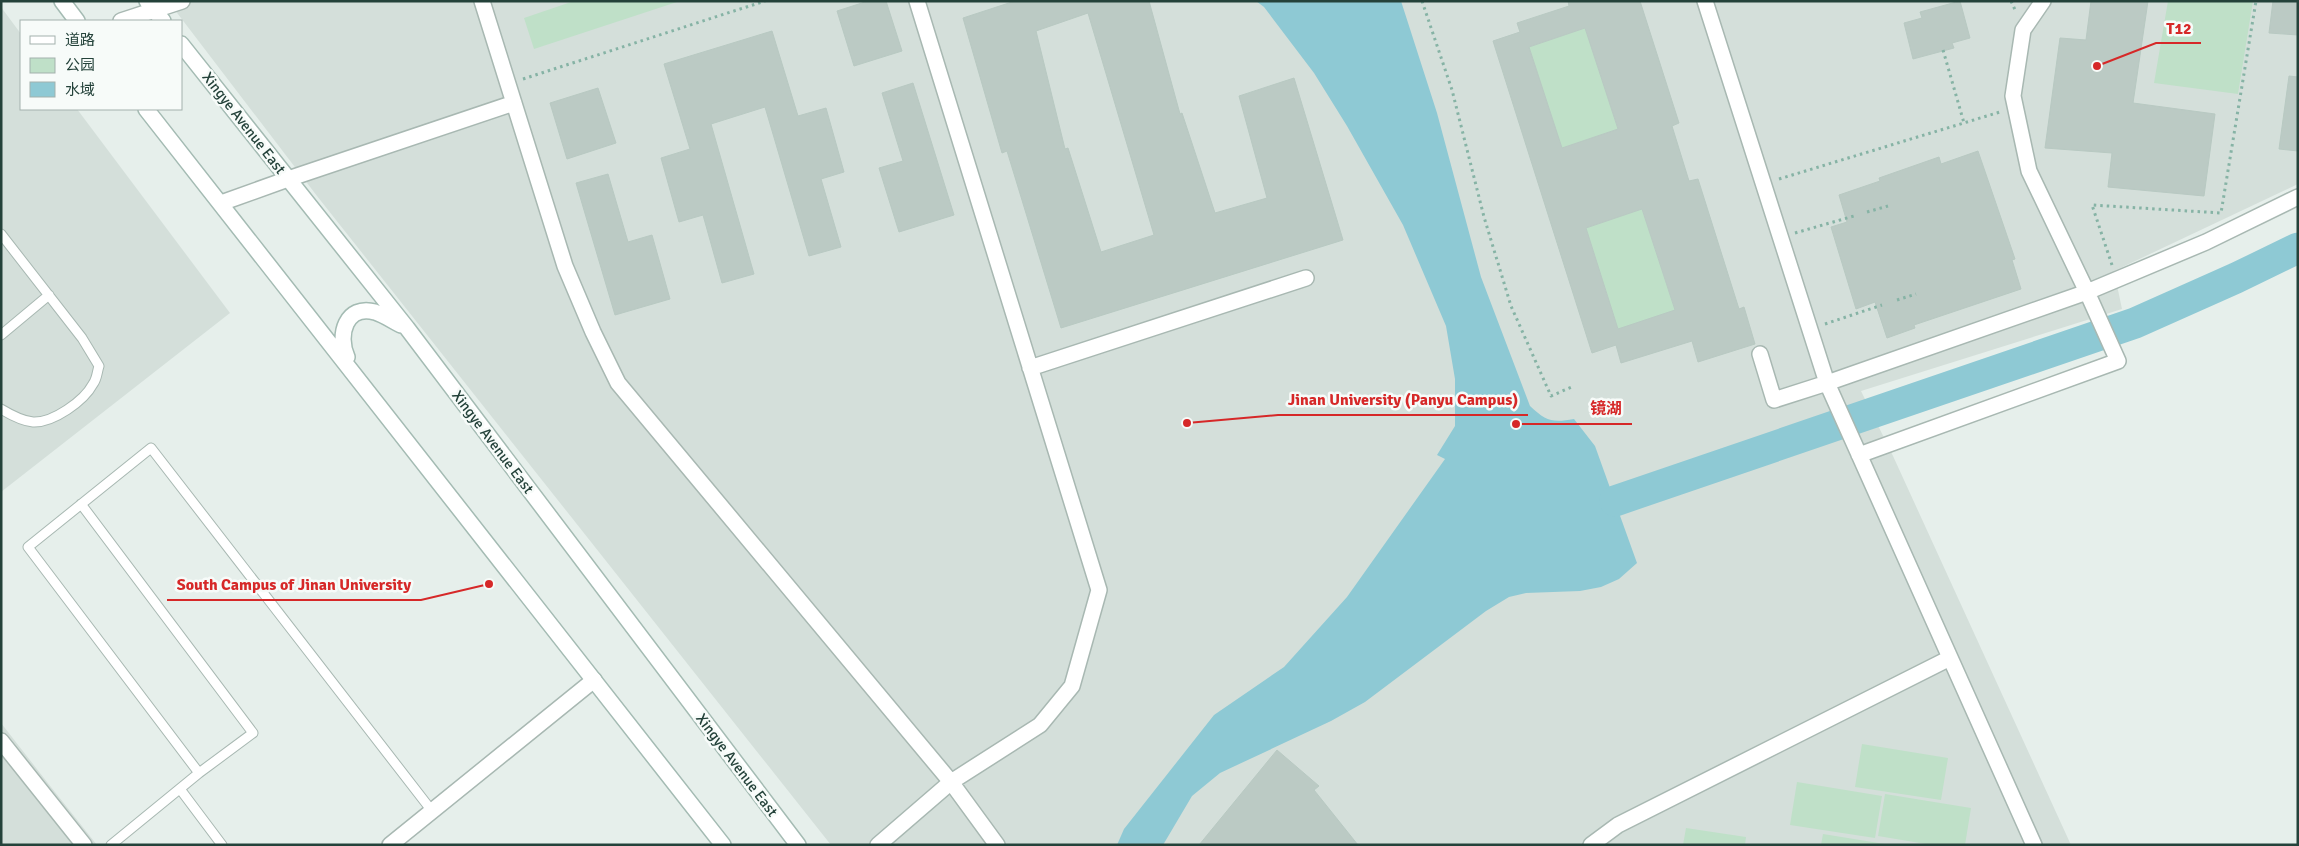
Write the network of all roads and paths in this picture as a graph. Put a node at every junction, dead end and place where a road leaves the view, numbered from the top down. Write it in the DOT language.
graph roads {
  1 [pos="62,1"];
  2 [pos="182,1"];
  3 [pos="482,1"];
  4 [pos="765,1"];
  5 [pos="916,1"];
  6 [pos="1422,1"];
  7 [pos="1706,1"];
  8 [pos="2043,1"];
  9 [pos="2256,1"];
  10 [pos="155,11"];
  11 [pos="76,20"];
  12 [pos="124,20"];
  13 [pos="182,45"];
  14 [pos="1943,50"];
  15 [pos="508,84"];
  16 [pos="514,103"];
  17 [pos="2015,107"];
  18 [pos="147,110"];
  19 [pos="1964,123"];
  20 [pos="288,179"];
  21 [pos="1778,179"];
  22 [pos="2298,197"];
  23 [pos="221,203"];
  24 [pos="1888,206"];
  25 [pos="1866,212"];
  26 [pos="1854,216"];
  27 [pos="1795,233"];
  28 [pos="1,234"];
  29 [pos="1306,278"];
  30 [pos="2117,280"];
  31 [pos="2087,292"];
  32 [pos="1916,294"];
  33 [pos="49,295"];
  34 [pos="1897,300"];
  35 [pos="1882,305"];
  36 [pos="1824,324"];
  37 [pos="407,328"];
  38 [pos="1,335"];
  39 [pos="1760,354"];
  40 [pos="1030,368"];
  41 [pos="352,370"];
  42 [pos="1827,383"];
  43 [pos="1574,386"];
  44 [pos="1,409"];
  45 [pos="1859,455"];
  46 [pos="81,504"];
  47 [pos="1950,658"];
  48 [pos="594,680"];
  49 [pos="1,741"];
  50 [pos="199,773"];
  51 [pos="951,782"];
  52 [pos="180,789"];
  53 [pos="432,811"];
  54 [pos="84,845"];
  55 [pos="111,845"];
  56 [pos="222,845"];
  57 [pos="390,845"];
  58 [pos="723,845"];
  59 [pos="798,845"];
  60 [pos="878,845"];
  61 [pos="998,845"];
  62 [pos="1592,845"];
  63 [pos="2034,845"];
  1 -- 11 [label="street"];
  2 -- 10 [label="street"];
  3 -- 15 [label="street"];
  4 -- 15 [label="path"];
  5 -- 40 [label="street"];
  6 -- 43 [label="path"];
  7 -- 42 [label="street"];
  8 -- 17 [label="street"];
  9 -- 30 [label="path"];
  10 -- 12 [label="street"];
  13 -- 20 [label="street, Xingye Avenue East"];
  14 -- 19 [label="path"];
  15 -- 16 [label="street"];
  16 -- 20 [label="street"];
  16 -- 51 [label="street"];
  17 -- 19 [label="path"];
  17 -- 31 [label="street"];
  18 -- 23 [label="street"];
  19 -- 21 [label="path"];
  20 -- 23 [label="street"];
  20 -- 37 [label="street, Xingye Avenue East"];
  22 -- 30 [label="street"];
  23 -- 41 [label="street"];
  24 -- 25 [label="path"];
  26 -- 27 [label="path"];
  28 -- 33 [label="lane"];
  29 -- 40 [label="street"];
  30 -- 31 [label="street"];
  31 -- 42 [label="street"];
  31 -- 45 [label="street"];
  32 -- 34 [label="path"];
  33 -- 38 [label="lane"];
  33 -- 44 [label="lane"];
  35 -- 36 [label="path"];
  37 -- 41 [label="street"];
  37 -- 59 [label="street, Xingye Avenue East"];
  39 -- 42 [label="street"];
  40 -- 51 [label="street"];
  41 -- 48 [label="street"];
  42 -- 45 [label="street"];
  45 -- 47 [label="street"];
  46 -- 50 [label="lane"];
  46 -- 50 [label="lane"];
  46 -- 53 [label="lane"];
  47 -- 62 [label="street"];
  47 -- 63 [label="street"];
  48 -- 53 [label="street"];
  48 -- 58 [label="street"];
  49 -- 54 [label="street"];
  50 -- 52 [label="lane"];
  51 -- 60 [label="street"];
  51 -- 61 [label="street"];
  52 -- 55 [label="lane"];
  52 -- 56 [label="lane"];
  53 -- 57 [label="street"];
}
